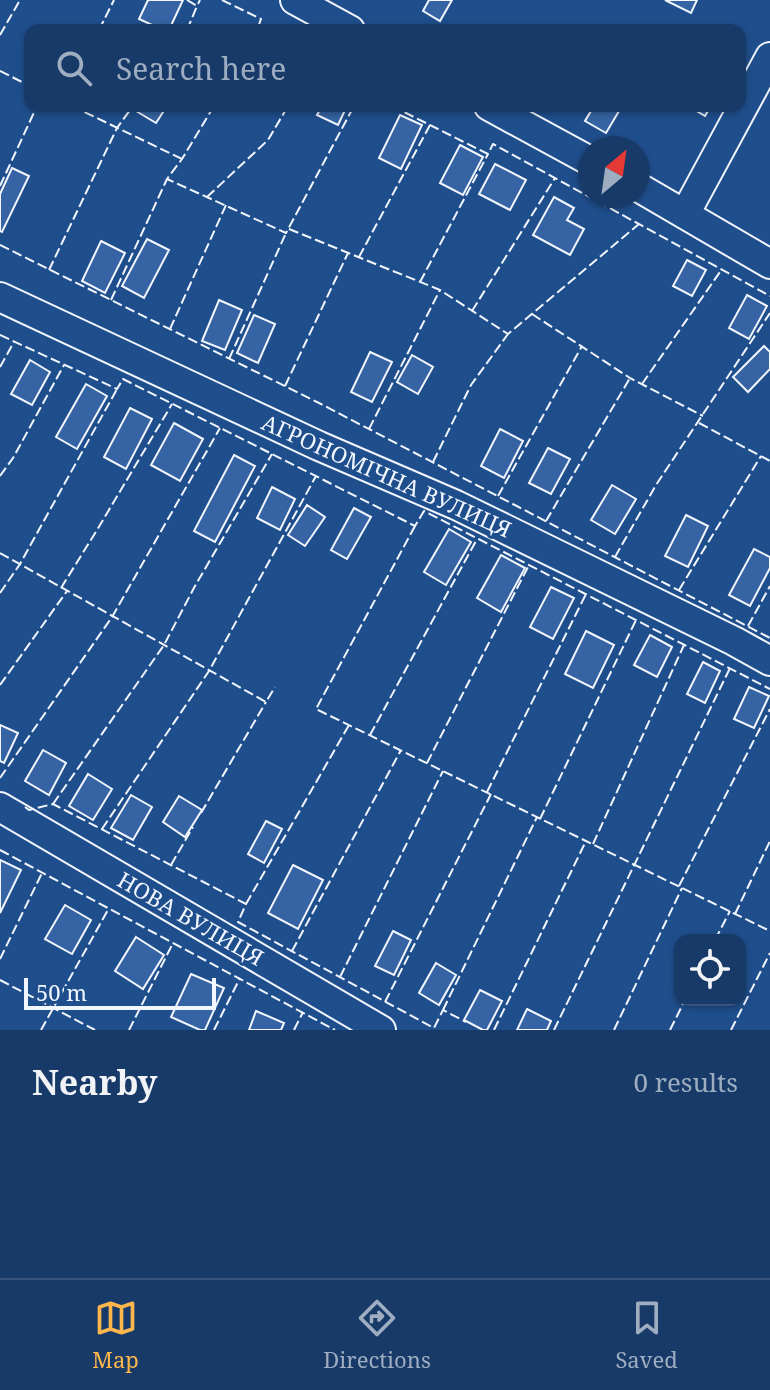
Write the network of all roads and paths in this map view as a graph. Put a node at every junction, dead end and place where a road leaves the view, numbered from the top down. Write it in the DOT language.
graph roads {
  1 [pos="295,0"];
  2 [pos="339,24"];
  3 [pos="770,57"];
  4 [pos="746,101"];
  5 [pos="500,112"];
  6 [pos="740,112"];
  7 [pos="578,154"];
  8 [pos="650,194"];
  9 [pos="685,214"];
  10 [pos="770,264"];
  11 [pos="0,297"];
  12 [pos="770,661"];
  13 [pos="0,807"];
  14 [pos="381,1030"];
  1 -- 2 [label="street"];
  3 -- 4 [label="street"];
  5 -- 7 [label="street"];
  6 -- 9 [label="street"];
  8 -- 9 [label="street"];
  9 -- 10 [label="street"];
  11 -- 12 [label="street, АГРОНОМІЧНА ВУЛИЦЯ"];
  13 -- 14 [label="street, НОВА ВУЛИЦЯ"];
}
